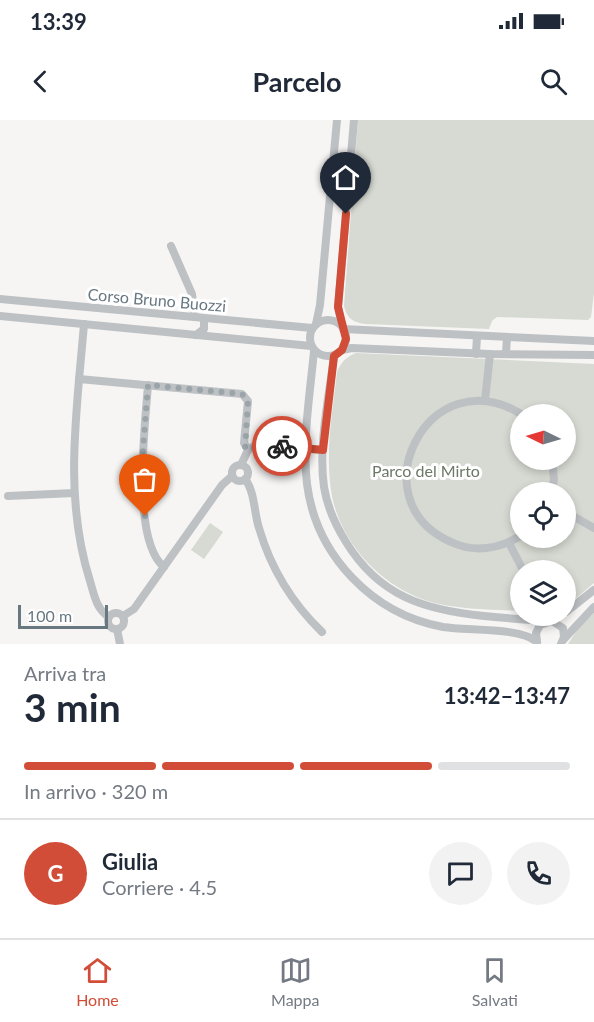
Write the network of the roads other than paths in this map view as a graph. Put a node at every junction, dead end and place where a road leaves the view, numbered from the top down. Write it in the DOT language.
graph roads {
  1 [pos="337,120"];
  2 [pos="354,120"];
  3 [pos="171,246"];
  4 [pos="0,299"];
  5 [pos="75,306"];
  6 [pos="91,307"];
  7 [pos="0,316"];
  8 [pos="196,317"];
  9 [pos="74,323"];
  10 [pos="87,324"];
  11 [pos="314,326"];
  12 [pos="343,327"];
  13 [pos="193,335"];
  14 [pos="477,336"];
  15 [pos="507,337"];
  16 [pos="594,341"];
  17 [pos="313,349"];
  18 [pos="342,350"];
  19 [pos="476,354"];
  20 [pos="490,354"];
  21 [pos="506,354"];
  22 [pos="594,355"];
  23 [pos="334,356"];
  24 [pos="80,379"];
  25 [pos="148,385"];
  26 [pos="485,400"];
  27 [pos="510,407"];
  28 [pos="306,448"];
  29 [pos="248,450"];
  30 [pos="323,450"];
  31 [pos="241,465"];
  32 [pos="232,476"];
  33 [pos="245,479"];
  34 [pos="74,493"];
  35 [pos="8,496"];
  36 [pos="576,518"];
  37 [pos="594,528"];
  38 [pos="509,543"];
  39 [pos="518,560"];
  40 [pos="164,567"];
  41 [pos="594,590"];
  42 [pos="576,604"];
  43 [pos="594,607"];
  44 [pos="109,616"];
  45 [pos="123,616"];
  46 [pos="510,617"];
  47 [pos="541,626"];
  48 [pos="559,626"];
  49 [pos="117,629"];
  50 [pos="322,632"];
  51 [pos="562,641"];
  52 [pos="538,643"];
  53 [pos="120,644"];
  1 -- 11 [label="street"];
  2 -- 12 [label="street"];
  3 -- 8 [label="street"];
  4 -- 5 [label="street, Corso Bruno Buozzi"];
  5 -- 6 [label="street, Corso Bruno Buozzi"];
  5 -- 9 [label="street"];
  6 -- 8 [label="street, Corso Bruno Buozzi"];
  6 -- 10 [label="street"];
  7 -- 9 [label="street, Corso Bruno Buozzi"];
  8 -- 11 [label="street, Corso Bruno Buozzi"];
  8 -- 13 [label="street"];
  8 -- 13 [label="street"];
  9 -- 10 [label="street, Corso Bruno Buozzi"];
  10 -- 13 [label="street, Corso Bruno Buozzi"];
  10 -- 24 [label="street"];
  11 -- 12 [label="street"];
  11 -- 17 [label="street"];
  12 -- 14 [label="street"];
  12 -- 18 [label="street"];
  13 -- 17 [label="street, Corso Bruno Buozzi"];
  14 -- 15 [label="street"];
  14 -- 19 [label="street"];
  15 -- 16 [label="street"];
  15 -- 21 [label="street"];
  17 -- 23 [label="street"];
  17 -- 28 [label="street"];
  18 -- 19 [label="street"];
  18 -- 23 [label="street"];
  19 -- 20 [label="street"];
  20 -- 21 [label="street"];
  20 -- 26 [label="street"];
  21 -- 22 [label="street"];
  23 -- 30 [label="street"];
  24 -- 25 [label="street"];
  24 -- 34 [label="street"];
  25 -- 29 [label="street"];
  25 -- 40 [label="street"];
  26 -- 27 [label="street"];
  26 -- 38 [label="street"];
  28 -- 29 [label="street"];
  28 -- 30 [label="street"];
  28 -- 52 [label="street"];
  29 -- 31 [label="street"];
  30 -- 46 [label="street"];
  31 -- 32 [label="street"];
  31 -- 33 [label="street"];
  32 -- 33 [label="street"];
  32 -- 40 [label="street"];
  33 -- 50 [label="street"];
  34 -- 35 [label="street"];
  34 -- 44 [label="street"];
  36 -- 37 [label="street"];
  38 -- 39 [label="street"];
  40 -- 45 [label="street"];
  41 -- 42 [label="street"];
  43 -- 51 [label="street"];
  44 -- 45 [label="street"];
  44 -- 49 [label="street"];
  45 -- 49 [label="street"];
  47 -- 52 [label="street"];
  48 -- 51 [label="street"];
  49 -- 53 [label="street"];
}
